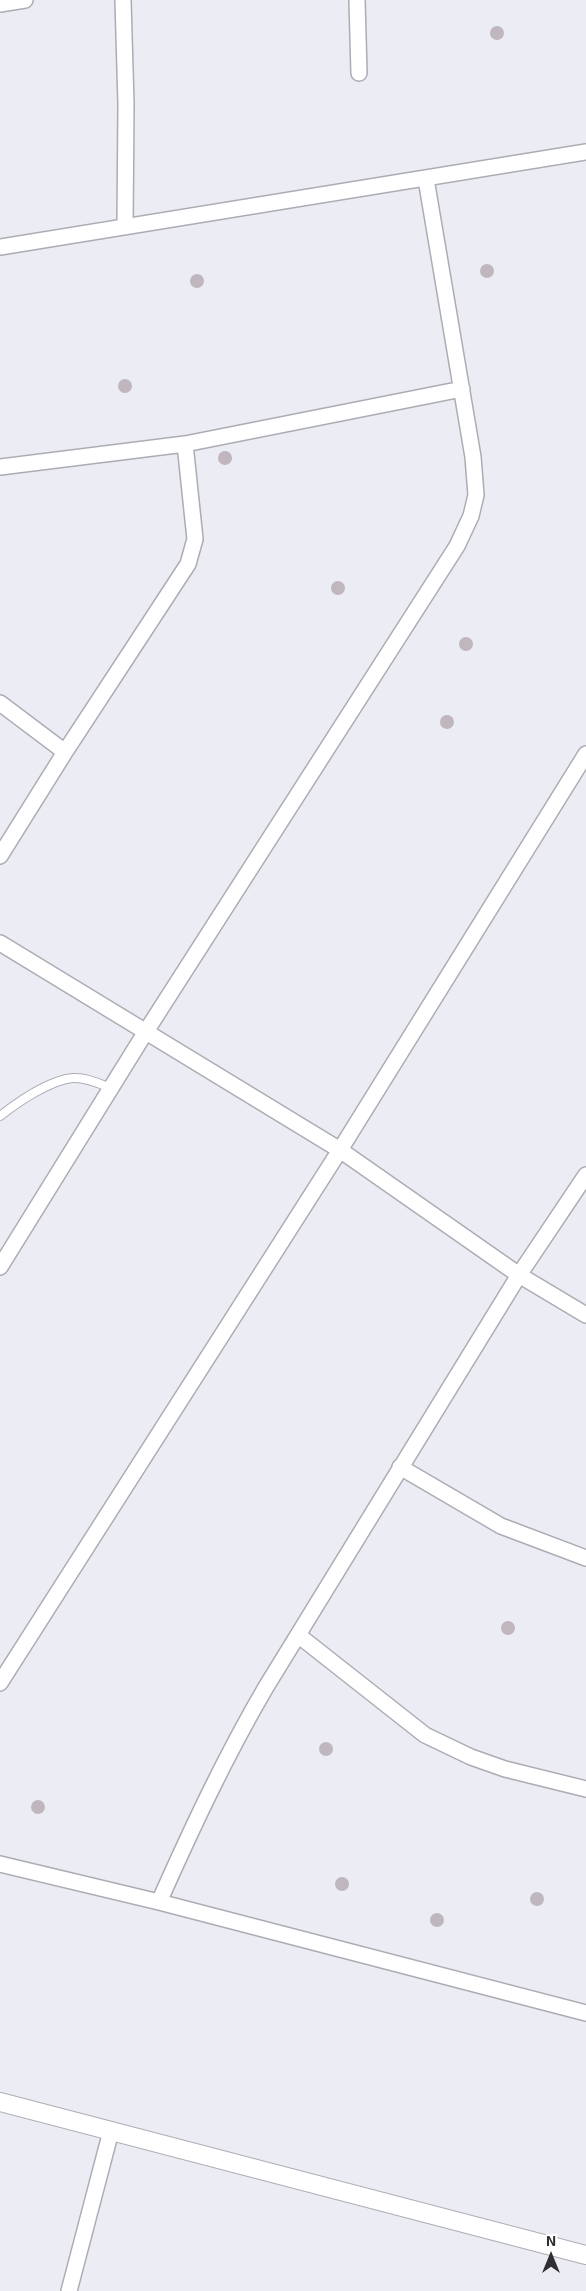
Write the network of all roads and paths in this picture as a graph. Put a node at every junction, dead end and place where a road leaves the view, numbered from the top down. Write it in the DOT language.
graph roads {
  1 [pos="25,0"];
  2 [pos="123,0"];
  3 [pos="357,0"];
  4 [pos="1,3"];
  5 [pos="359,73"];
  6 [pos="586,152"];
  7 [pos="426,178"];
  8 [pos="125,226"];
  9 [pos="0,247"];
  10 [pos="462,389"];
  11 [pos="185,444"];
  12 [pos="0,467"];
  13 [pos="0,703"];
  14 [pos="65,752"];
  15 [pos="586,754"];
  16 [pos="0,856"];
  17 [pos="0,944"];
  18 [pos="145,1033"];
  19 [pos="111,1088"];
  20 [pos="0,1116"];
  21 [pos="340,1150"];
  22 [pos="586,1175"];
  23 [pos="0,1267"];
  24 [pos="519,1275"];
  25 [pos="586,1315"];
  26 [pos="400,1467"];
  27 [pos="586,1558"];
  28 [pos="298,1635"];
  29 [pos="0,1683"];
  30 [pos="586,1789"];
  31 [pos="0,1864"];
  32 [pos="159,1902"];
  33 [pos="586,2013"];
  34 [pos="0,2102"];
  35 [pos="111,2131"];
  36 [pos="586,2255"];
  37 [pos="69,2291"];
  1 -- 4 [label="street"];
  2 -- 8 [label="street"];
  3 -- 5 [label="street"];
  6 -- 7 [label="street"];
  7 -- 8 [label="street"];
  7 -- 10 [label="street"];
  8 -- 9 [label="street"];
  10 -- 11 [label="street"];
  10 -- 18 [label="street"];
  11 -- 12 [label="street"];
  11 -- 14 [label="street"];
  13 -- 14 [label="street"];
  14 -- 16 [label="street"];
  15 -- 21 [label="street"];
  17 -- 18 [label="street"];
  18 -- 19 [label="street"];
  18 -- 21 [label="street"];
  19 -- 20 [label="lane"];
  19 -- 23 [label="street"];
  21 -- 24 [label="street"];
  21 -- 29 [label="street"];
  22 -- 24 [label="street"];
  24 -- 25 [label="street"];
  24 -- 26 [label="street"];
  26 -- 27 [label="street"];
  26 -- 28 [label="street"];
  28 -- 30 [label="street"];
  28 -- 32 [label="street"];
  31 -- 32 [label="street"];
  32 -- 33 [label="street"];
  34 -- 35 [label="street"];
  35 -- 36 [label="street"];
  35 -- 37 [label="street"];
}
